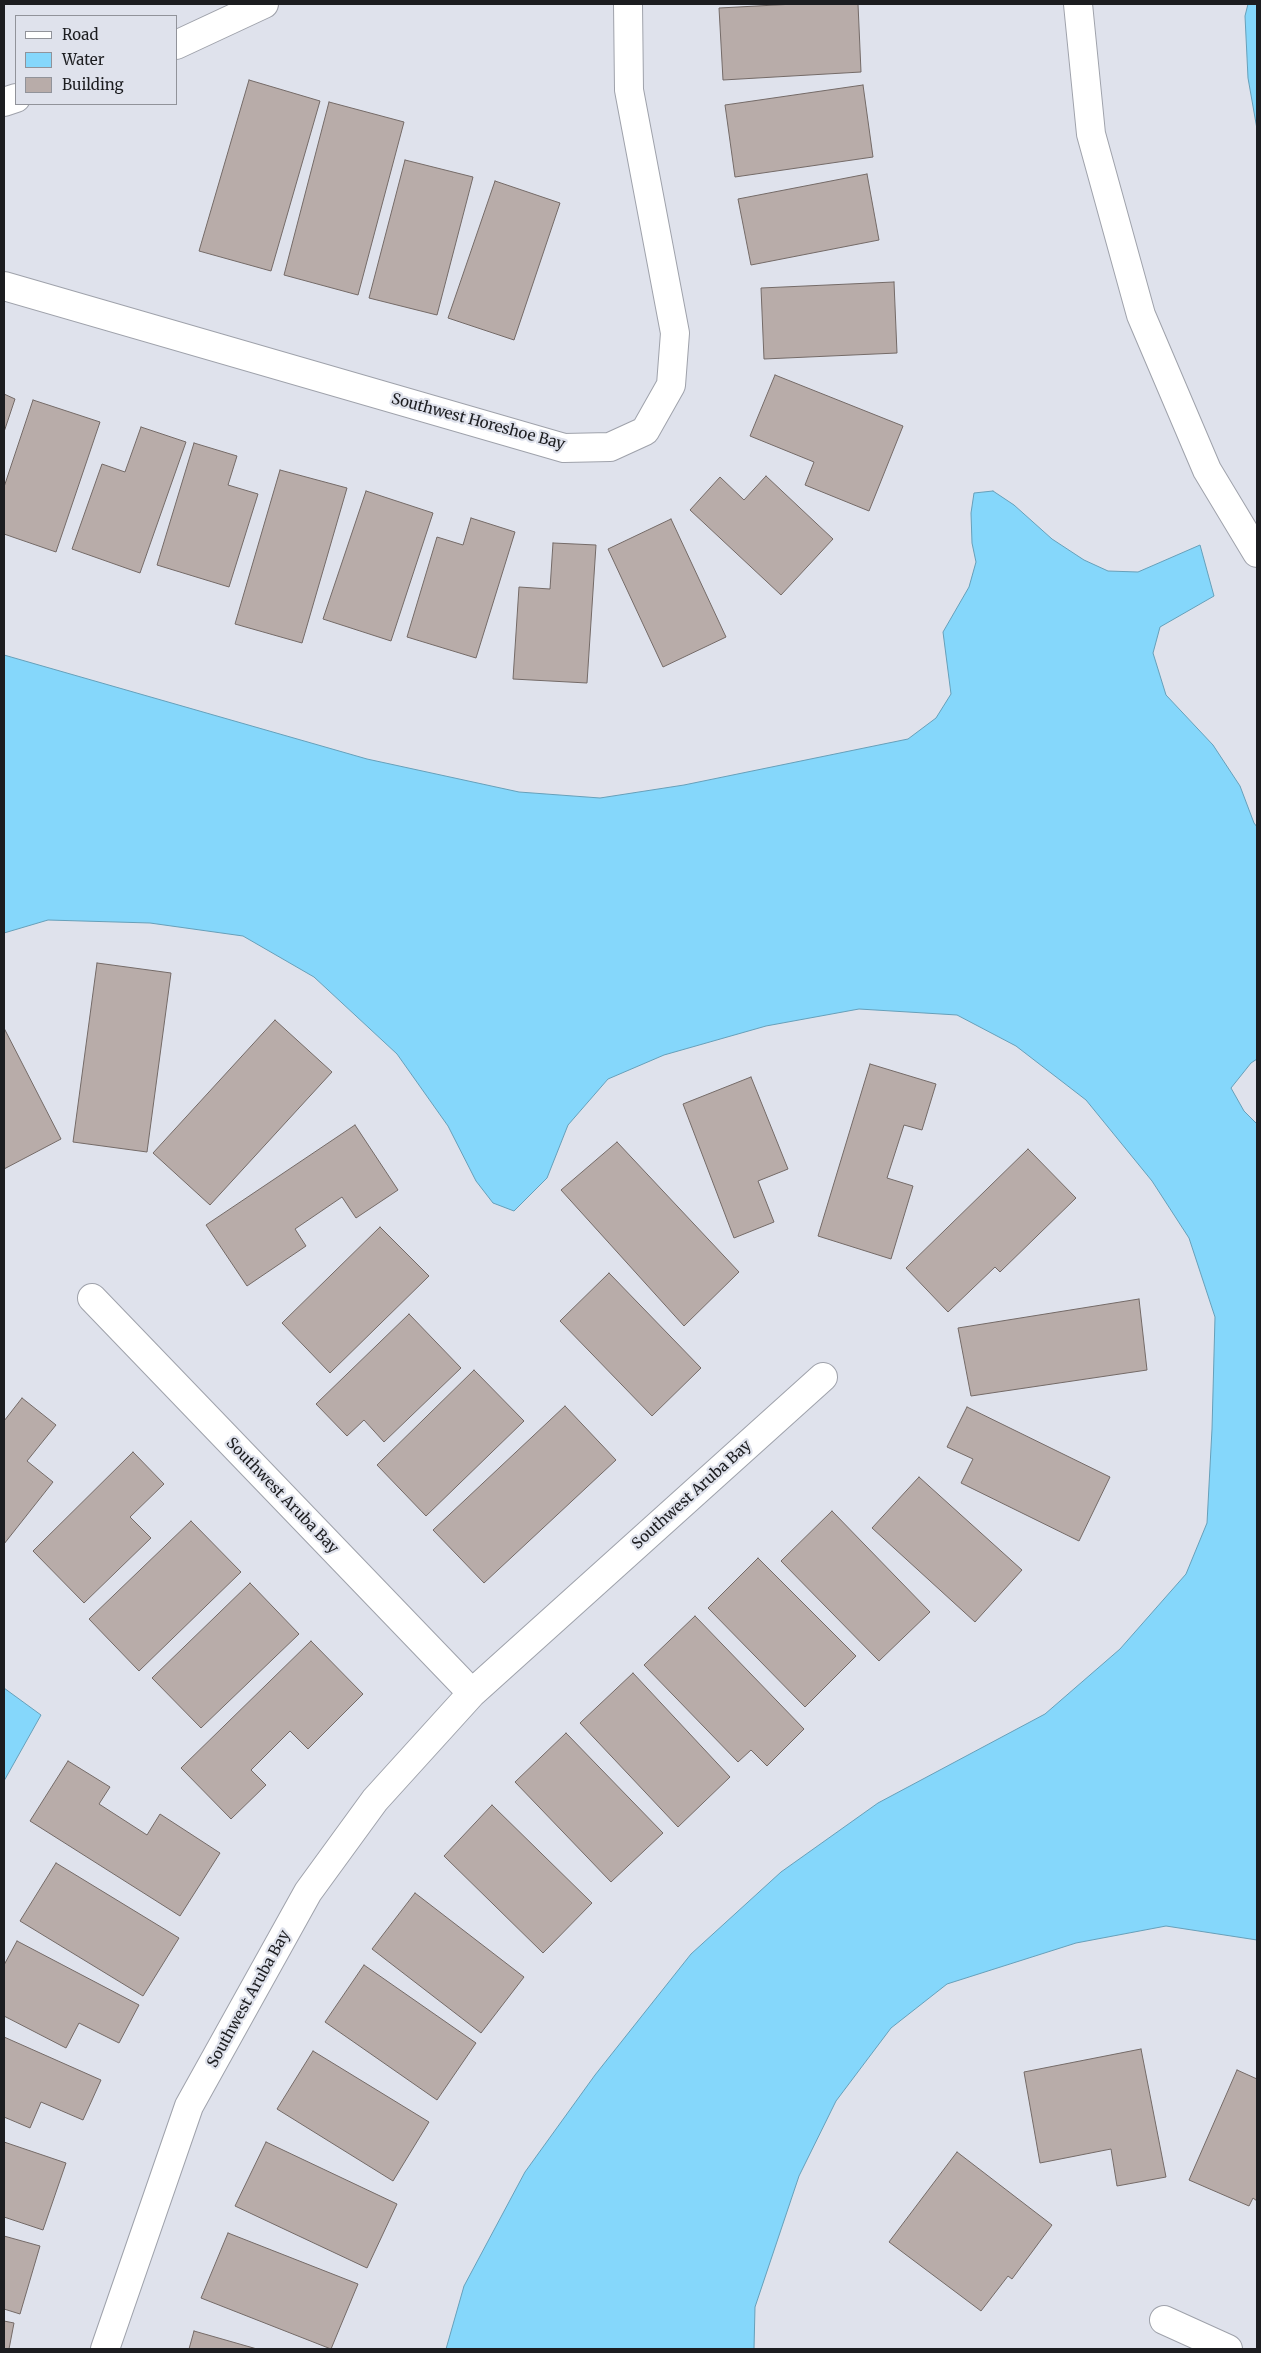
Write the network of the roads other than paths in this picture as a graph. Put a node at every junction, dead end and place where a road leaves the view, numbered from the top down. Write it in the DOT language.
graph roads {
  1 [pos="264,4"];
  2 [pos="628,4"];
  3 [pos="1078,4"];
  4 [pos="178,44"];
  5 [pos="4,286"];
  6 [pos="1257,553"];
  7 [pos="92,1298"];
  8 [pos="823,1377"];
  9 [pos="472,1693"];
  10 [pos="1164,2320"];
  11 [pos="105,2349"];
  12 [pos="1228,2349"];
  1 -- 4 [label="street"];
  2 -- 5 [label="street, Southwest Horeshoe Bay"];
  3 -- 6 [label="street"];
  7 -- 9 [label="street, Southwest Aruba Bay"];
  8 -- 9 [label="street, Southwest Aruba Bay"];
  9 -- 11 [label="street, Southwest Aruba Bay"];
  10 -- 12 [label="street"];
}
